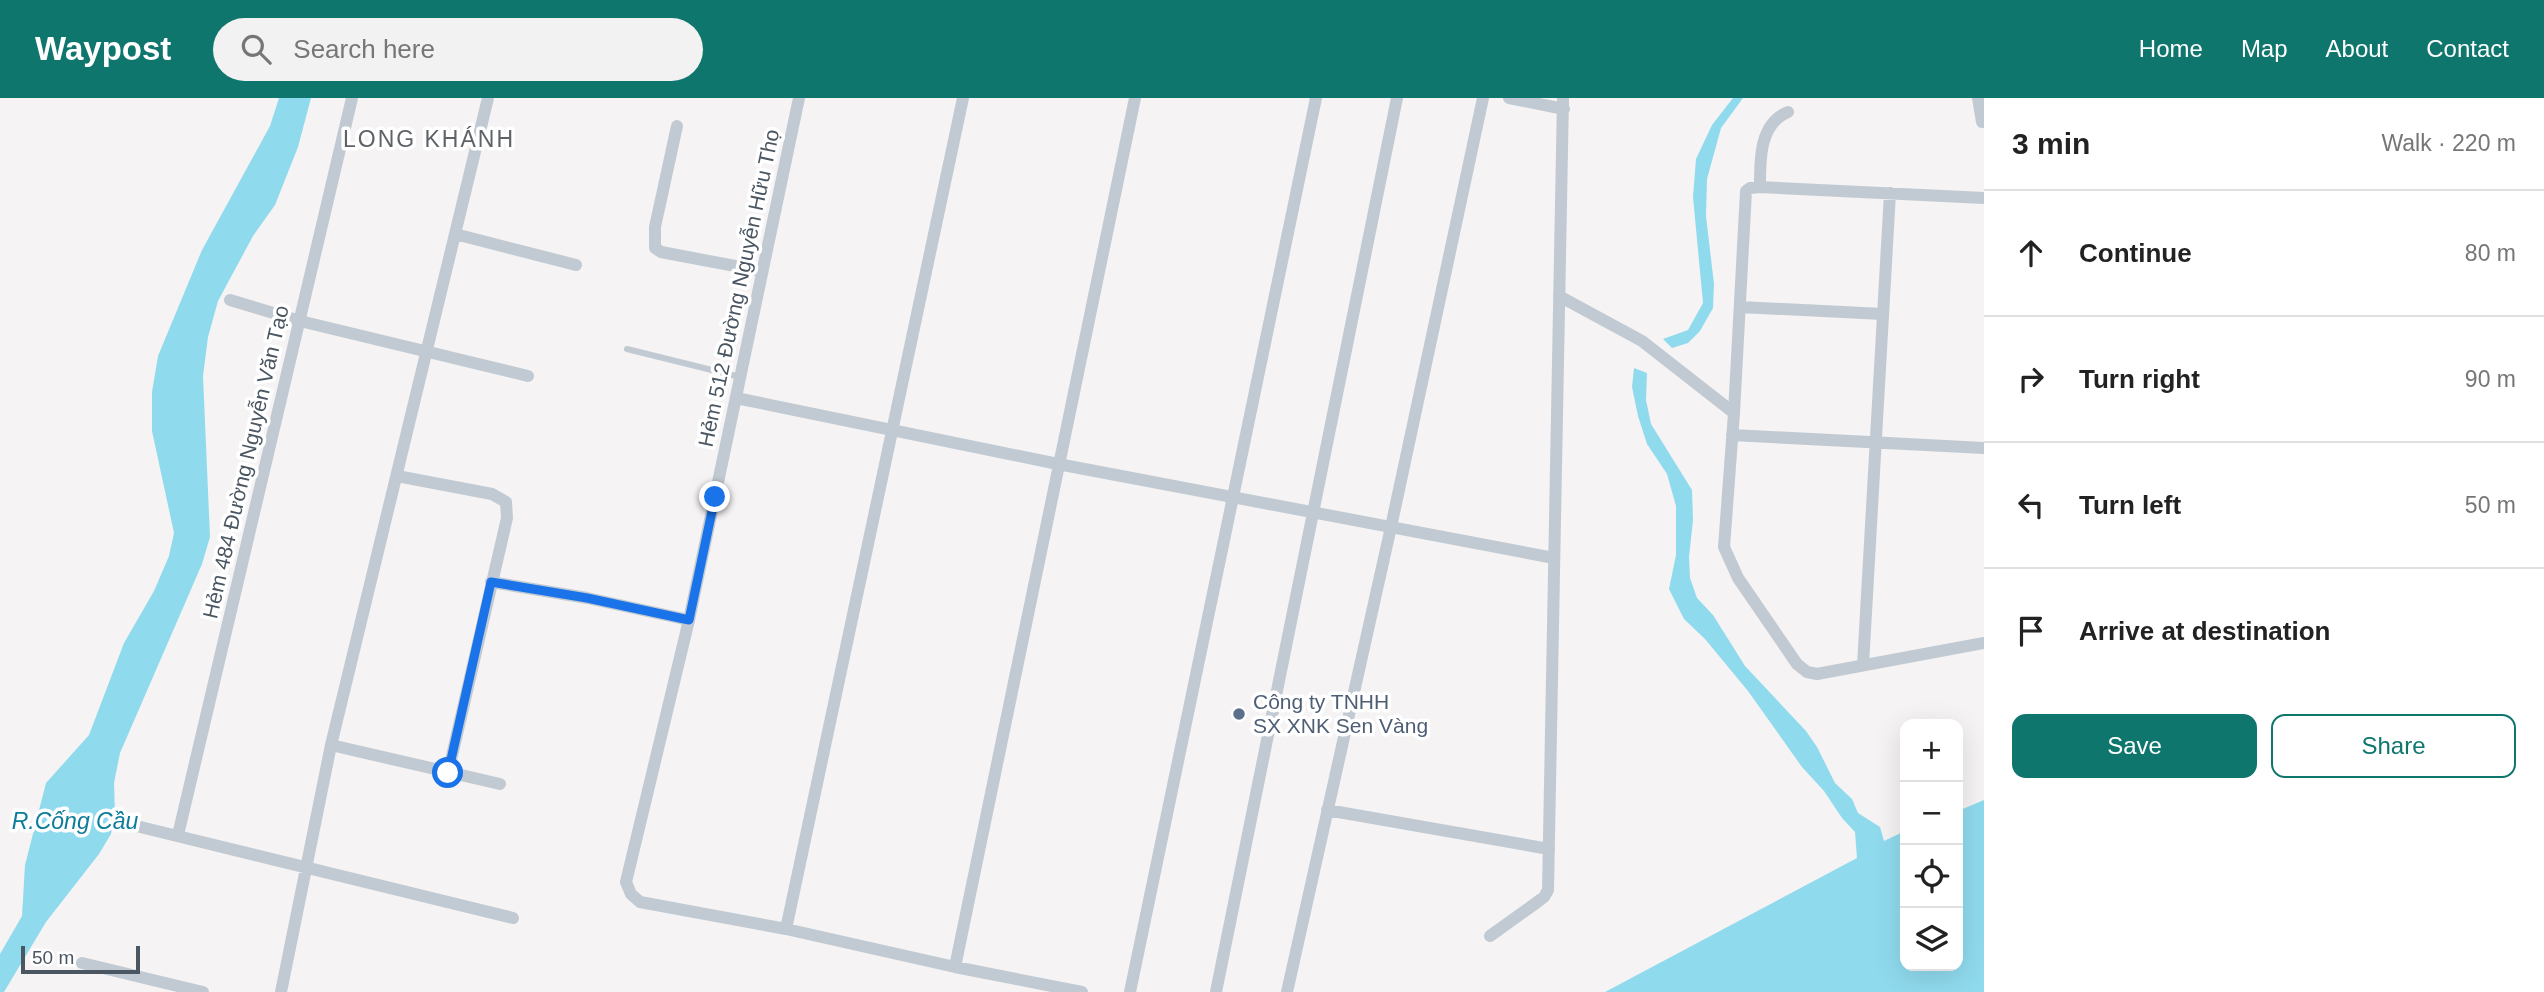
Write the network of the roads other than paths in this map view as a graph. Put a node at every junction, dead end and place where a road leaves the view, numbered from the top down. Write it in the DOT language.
graph roads {
  1 [pos="352,98"];
  2 [pos="488,98"];
  3 [pos="799,98"];
  4 [pos="963,98"];
  5 [pos="1135,98"];
  6 [pos="1317,98"];
  7 [pos="1397,98"];
  8 [pos="1483,98"];
  9 [pos="1509,98"];
  10 [pos="1978,98"];
  11 [pos="1564,103"];
  12 [pos="1788,113"];
  13 [pos="1982,122"];
  14 [pos="677,126"];
  15 [pos="1760,187"];
  16 [pos="1890,193"];
  17 [pos="1984,198"];
  18 [pos="455,234"];
  19 [pos="576,265"];
  20 [pos="762,271"];
  21 [pos="1559,296"];
  22 [pos="230,300"];
  23 [pos="1741,307"];
  24 [pos="1883,314"];
  25 [pos="300,321"];
  26 [pos="626,349"];
  27 [pos="427,351"];
  28 [pos="528,376"];
  29 [pos="740,377"];
  30 [pos="736,398"];
  31 [pos="1734,413"];
  32 [pos="892,430"];
  33 [pos="1732,435"];
  34 [pos="1876,442"];
  35 [pos="1984,448"];
  36 [pos="1058,464"];
  37 [pos="397,476"];
  38 [pos="1234,497"];
  39 [pos="1313,512"];
  40 [pos="1391,527"];
  41 [pos="1553,558"];
  42 [pos="491,582"];
  43 [pos="689,620"];
  44 [pos="1984,643"];
  45 [pos="1863,664"];
  46 [pos="331,745"];
  47 [pos="448,773"];
  48 [pos="500,784"];
  49 [pos="1327,810"];
  50 [pos="120,822"];
  51 [pos="178,835"];
  52 [pos="1549,849"];
  53 [pos="304,866"];
  54 [pos="513,918"];
  55 [pos="786,929"];
  56 [pos="1490,936"];
  57 [pos="82,963"];
  58 [pos="955,967"];
  59 [pos="202,992"];
  60 [pos="281,992"];
  61 [pos="1082,992"];
  62 [pos="1130,992"];
  63 [pos="1216,992"];
  64 [pos="1287,992"];
  1 -- 25 [label="street, Hẻm 484 Đường Nguyễn Văn Tạo"];
  2 -- 18 [label="street"];
  3 -- 20 [label="street, Hẻm 512 Đường Nguyễn Hữu Thọ"];
  4 -- 32 [label="street"];
  5 -- 36 [label="street"];
  6 -- 38 [label="street"];
  7 -- 39 [label="street"];
  8 -- 40 [label="street"];
  9 -- 11 [label="street"];
  10 -- 13 [label="street"];
  11 -- 21 [label="street"];
  12 -- 15 [label="street"];
  14 -- 20 [label="street"];
  15 -- 16 [label="street"];
  15 -- 23 [label="street"];
  16 -- 17 [label="street"];
  16 -- 24 [label="street"];
  18 -- 19 [label="street"];
  18 -- 27 [label="street"];
  20 -- 29 [label="street, Hẻm 512 Đường Nguyễn Hữu Thọ"];
  21 -- 31 [label="street"];
  21 -- 41 [label="street"];
  22 -- 25 [label="street"];
  23 -- 24 [label="street"];
  23 -- 31 [label="street"];
  24 -- 34 [label="street"];
  25 -- 27 [label="street"];
  25 -- 51 [label="street, Hẻm 484 Đường Nguyễn Văn Tạo"];
  26 -- 29 [label="lane"];
  27 -- 28 [label="street"];
  27 -- 37 [label="street"];
  29 -- 30 [label="street, Hẻm 512 Đường Nguyễn Hữu Thọ"];
  30 -- 32 [label="street"];
  30 -- 43 [label="street, Hẻm 512 Đường Nguyễn Hữu Thọ"];
  31 -- 33 [label="street"];
  32 -- 36 [label="street"];
  32 -- 55 [label="street"];
  33 -- 34 [label="street"];
  33 -- 45 [label="street"];
  34 -- 35 [label="street"];
  34 -- 45 [label="street"];
  36 -- 38 [label="street"];
  36 -- 58 [label="street"];
  37 -- 42 [label="street"];
  37 -- 46 [label="street"];
  38 -- 39 [label="street"];
  38 -- 62 [label="street"];
  39 -- 40 [label="street"];
  39 -- 63 [label="street"];
  40 -- 41 [label="street"];
  40 -- 49 [label="street"];
  41 -- 52 [label="street"];
  42 -- 43 [label="street"];
  42 -- 47 [label="street"];
  43 -- 55 [label="street, Hẻm 512 Đường Nguyễn Hữu Thọ"];
  44 -- 45 [label="street"];
  46 -- 47 [label="street"];
  46 -- 53 [label="street"];
  47 -- 48 [label="street"];
  49 -- 52 [label="street"];
  49 -- 64 [label="street"];
  50 -- 51 [label="street"];
  51 -- 53 [label="street"];
  52 -- 56 [label="street"];
  53 -- 54 [label="street"];
  53 -- 60 [label="street"];
  55 -- 58 [label="street"];
  57 -- 59 [label="street"];
  58 -- 61 [label="street"];
}
